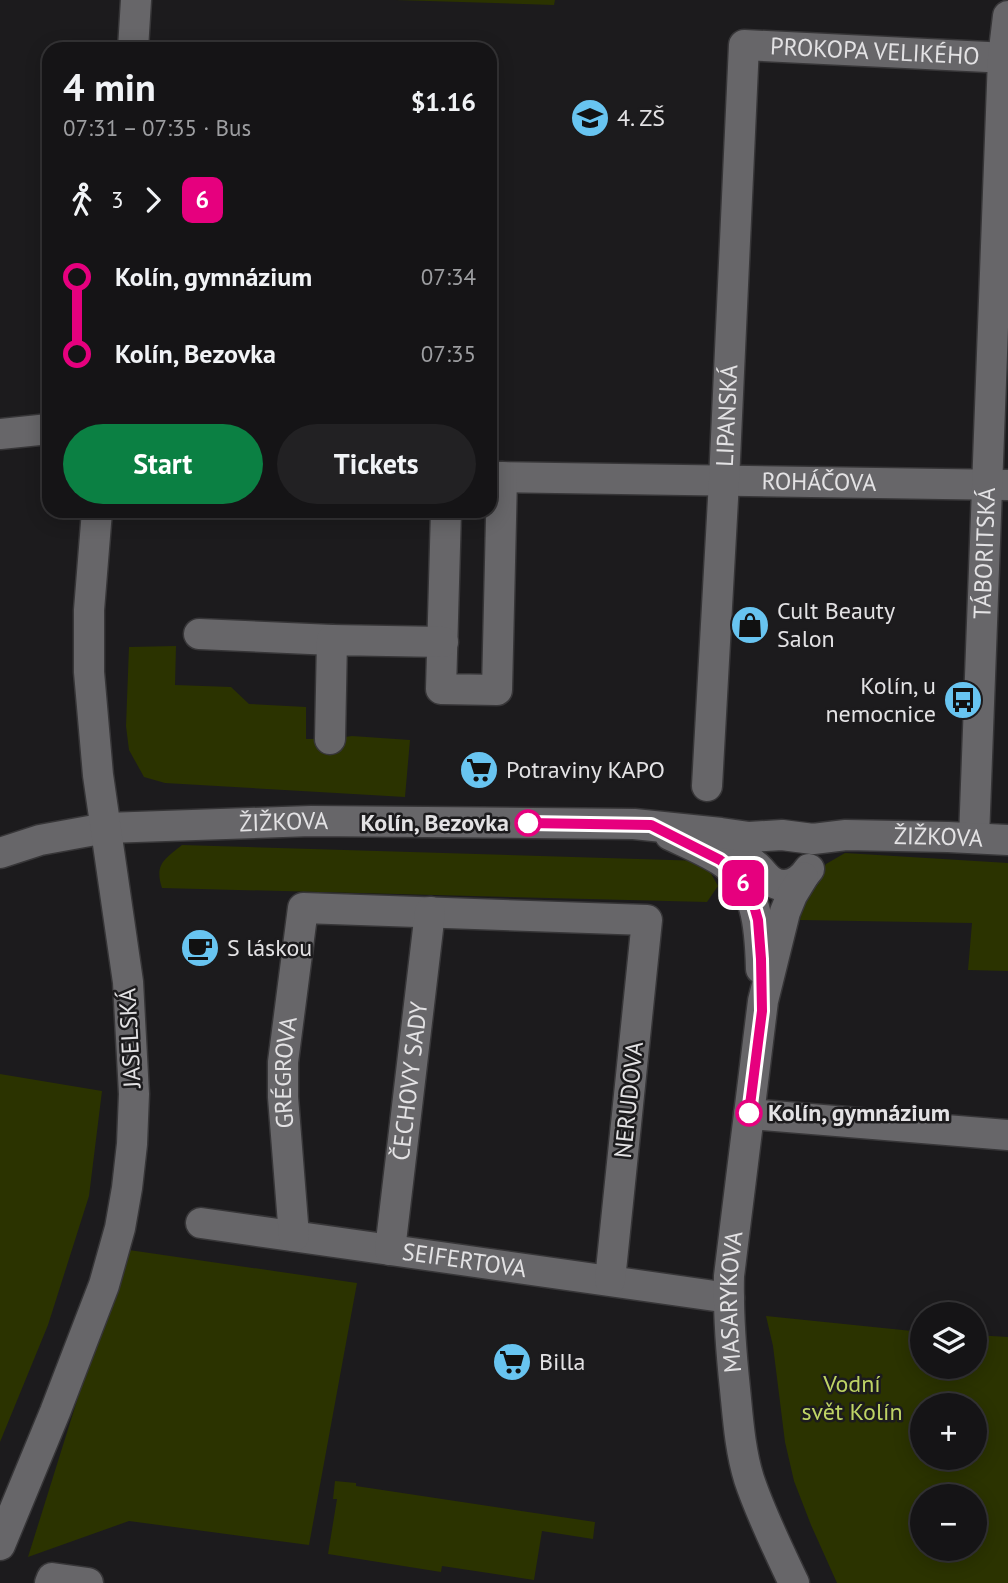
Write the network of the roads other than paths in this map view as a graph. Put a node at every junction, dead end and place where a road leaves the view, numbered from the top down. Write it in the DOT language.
graph roads {
  1 [pos="136,0"];
  2 [pos="1008,16"];
  3 [pos="133,42"];
  4 [pos="744,45"];
  5 [pos="1005,58"];
  6 [pos="42,430"];
  7 [pos="0,434"];
  8 [pos="497,477"];
  9 [pos="724,481"];
  10 [pos="998,485"];
  11 [pos="96,518"];
  12 [pos="446,518"];
  13 [pos="496,518"];
  14 [pos="199,634"];
  15 [pos="332,640"];
  16 [pos="443,642"];
  17 [pos="330,740"];
  18 [pos="707,786"];
  19 [pos="661,826"];
  20 [pos="106,828"];
  21 [pos="869,835"];
  22 [pos="786,836"];
  23 [pos="974,838"];
  24 [pos="1008,840"];
  25 [pos="0,853"];
  26 [pos="763,873"];
  27 [pos="805,875"];
  28 [pos="430,912"];
  29 [pos="762,1011"];
  30 [pos="749,1114"];
  31 [pos="1008,1135"];
  32 [pos="201,1223"];
  33 [pos="294,1236"];
  34 [pos="390,1250"];
  35 [pos="610,1280"];
  36 [pos="729,1298"];
  37 [pos="0,1545"];
  38 [pos="50,1583"];
  39 [pos="88,1583"];
  40 [pos="794,1583"];
  1 -- 3 [label="street"];
  2 -- 5 [label="street, TÁBORITSKÁ"];
  4 -- 5 [label="street, PROKOPA VELIKÉHO"];
  4 -- 9 [label="street, LIPANSKÁ"];
  5 -- 10 [label="street, TÁBORITSKÁ"];
  6 -- 7 [label="street"];
  8 -- 9 [label="street, ROHÁČOVA"];
  9 -- 10 [label="street, ROHÁČOVA"];
  9 -- 18 [label="street, LIPANSKÁ"];
  10 -- 23 [label="street, TÁBORITSKÁ"];
  11 -- 20 [label="street, JASELSKÁ"];
  12 -- 16 [label="street, ROHÁČOVA"];
  13 -- 16 [label="street, ROHÁČOVA"];
  14 -- 15 [label="street"];
  15 -- 16 [label="street"];
  15 -- 17 [label="street"];
  19 -- 20 [label="street, ŽIŽKOVA"];
  19 -- 22 [label="street, ŽIŽKOVA"];
  19 -- 26 [label="street, ŽIŽKOVA"];
  19 -- 29 [label="street"];
  20 -- 25 [label="street, ŽIŽKOVA"];
  20 -- 37 [label="street, JASELSKÁ"];
  21 -- 22 [label="street, ŽIŽKOVA"];
  21 -- 23 [label="street, ŽIŽKOVA"];
  21 -- 27 [label="street, ŽIŽKOVA"];
  22 -- 26 [label="street"];
  22 -- 27 [label="street"];
  23 -- 24 [label="street, ŽIŽKOVA"];
  26 -- 27 [label="street, ŽIŽKOVA"];
  26 -- 29 [label="street, MASARYKOVA"];
  27 -- 29 [label="street, MASARYKOVA"];
  28 -- 33 [label="street, GRÉGROVA"];
  28 -- 34 [label="street, ČECHOVY SADY"];
  28 -- 35 [label="street, NERUDOVA"];
  29 -- 30 [label="street, MASARYKOVA"];
  30 -- 31 [label="street"];
  30 -- 36 [label="street, MASARYKOVA"];
  32 -- 33 [label="street, SEIFERTOVA"];
  33 -- 34 [label="street, SEIFERTOVA"];
  34 -- 35 [label="street, SEIFERTOVA"];
  35 -- 36 [label="street, SEIFERTOVA"];
  36 -- 40 [label="street, MASARYKOVA"];
  38 -- 39 [label="street"];
}
